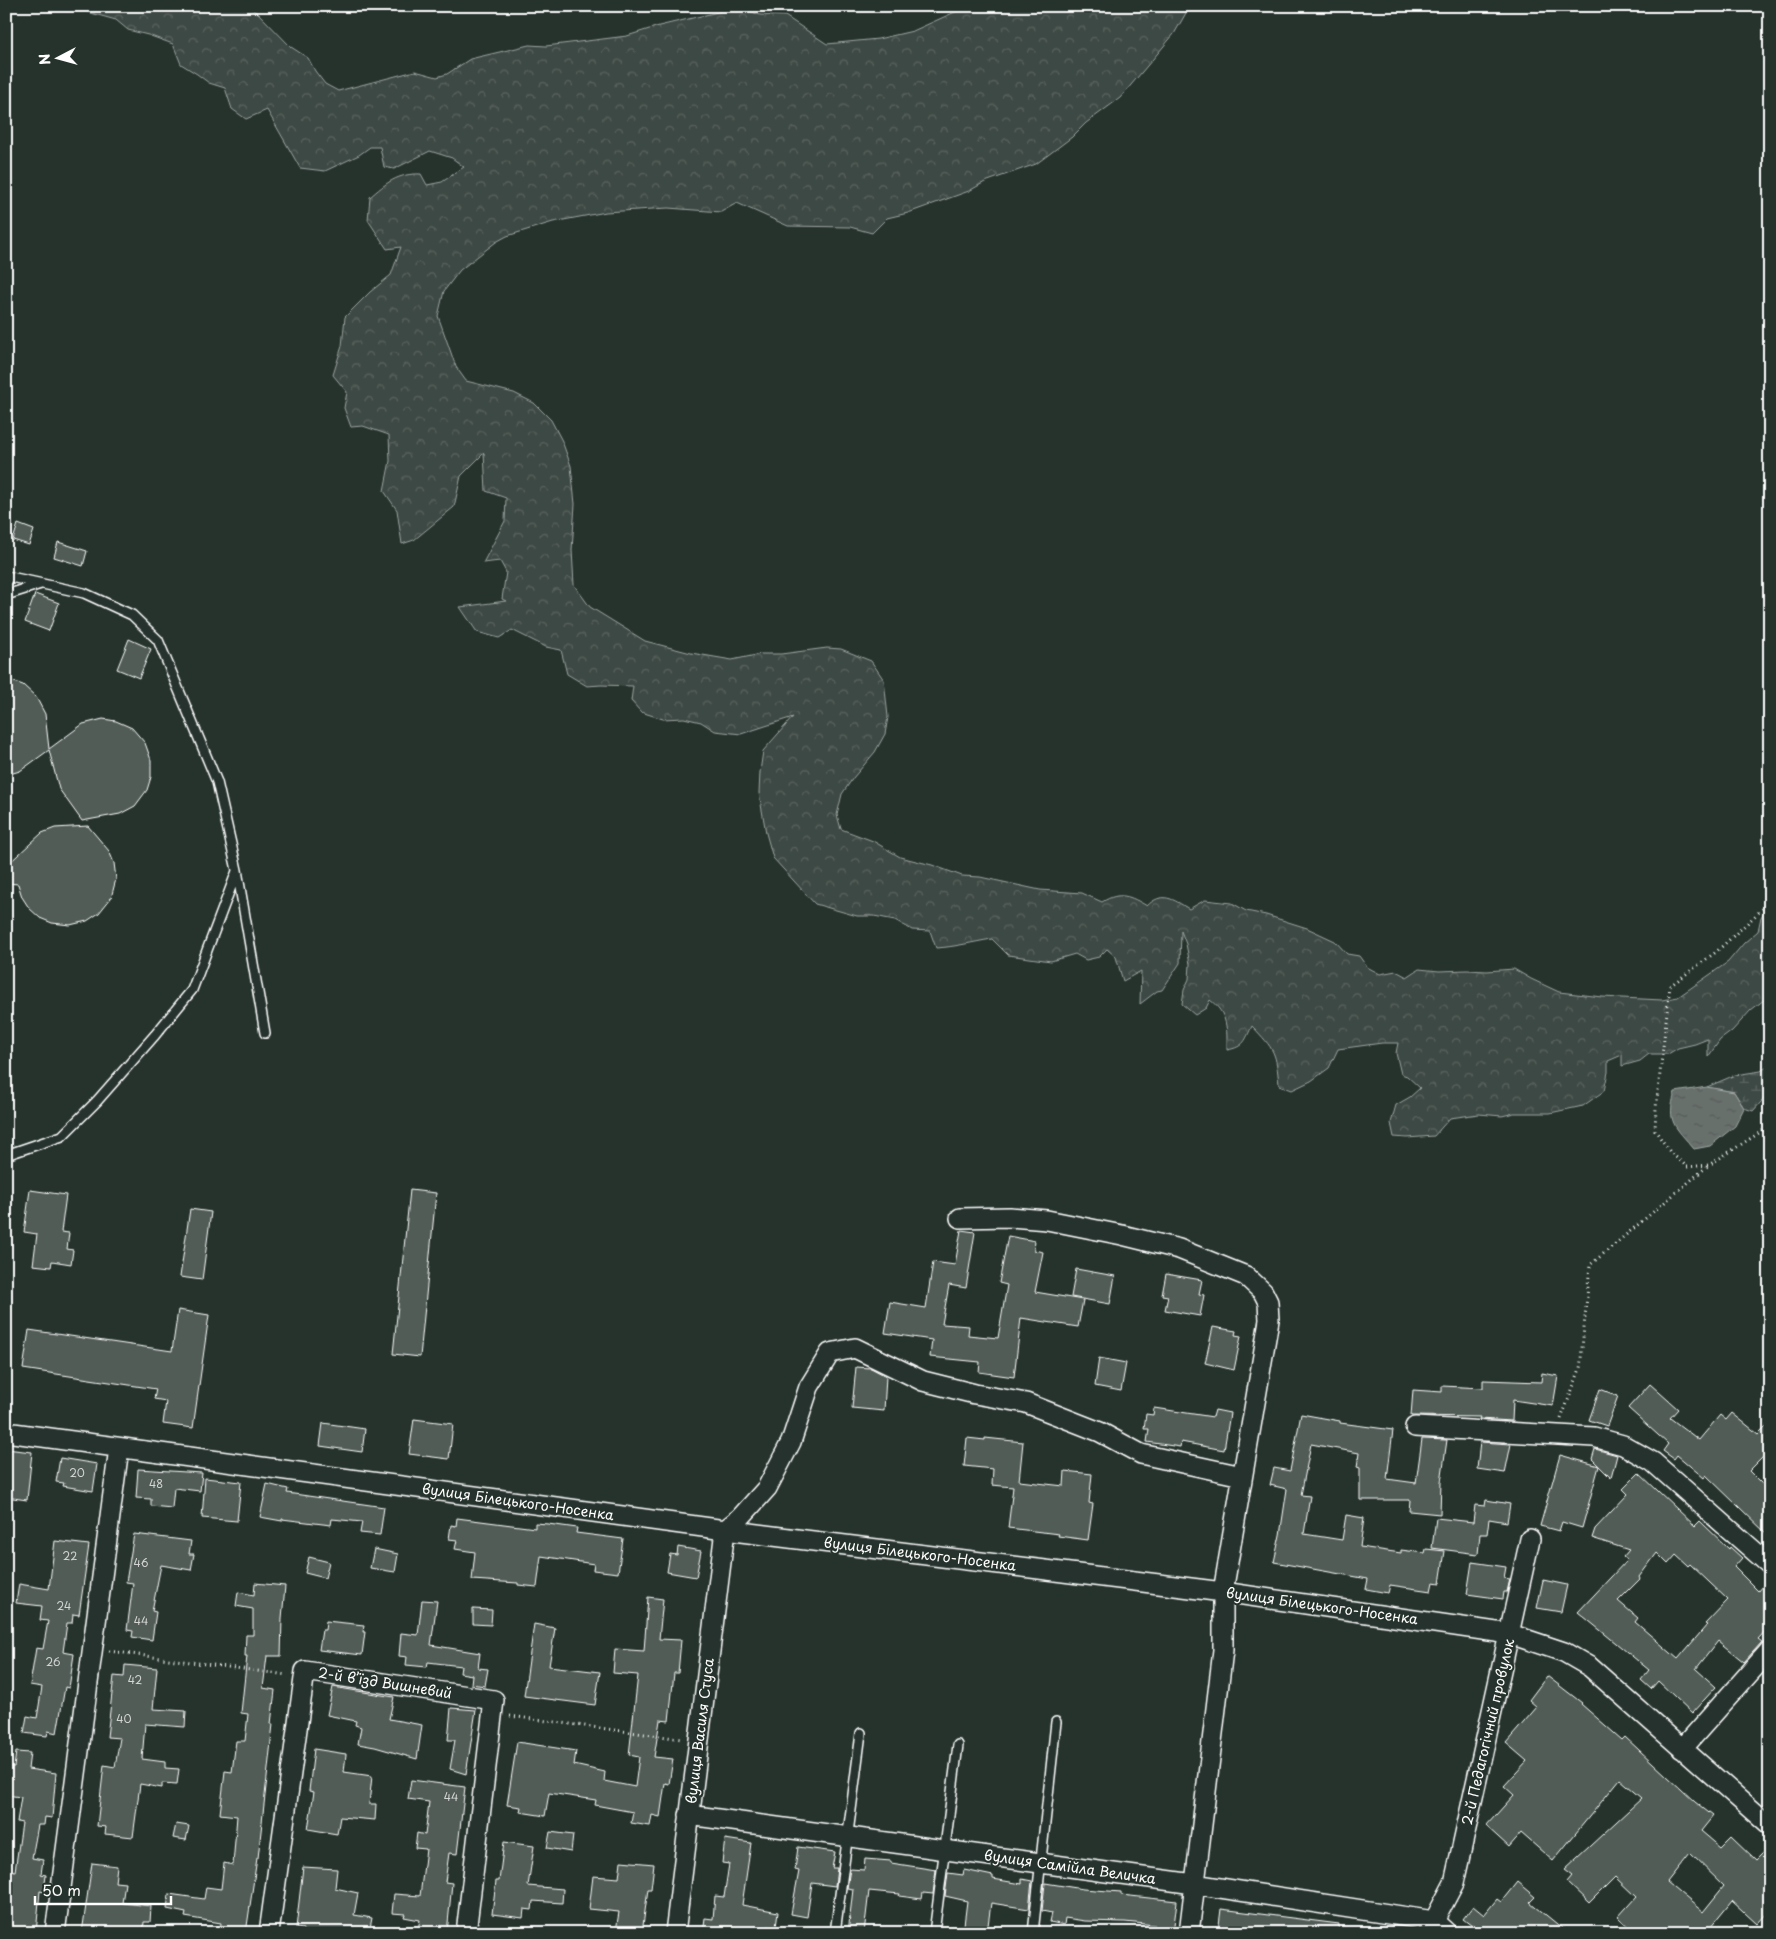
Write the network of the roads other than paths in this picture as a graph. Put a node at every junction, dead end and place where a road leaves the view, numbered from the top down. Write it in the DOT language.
graph roads {
  1 [pos="6,576"];
  2 [pos="42,584"];
  3 [pos="6,595"];
  4 [pos="237,870"];
  5 [pos="265,1033"];
  6 [pos="6,1155"];
  7 [pos="960,1218"];
  8 [pos="1415,1427"];
  9 [pos="6,1432"];
  10 [pos="119,1448"];
  11 [pos="1242,1476"];
  12 [pos="725,1530"];
  13 [pos="1530,1539"];
  14 [pos="1770,1565"];
  15 [pos="1223,1592"];
  16 [pos="1510,1634"];
  17 [pos="1770,1650"];
  18 [pos="1056,1722"];
  19 [pos="861,1733"];
  20 [pos="958,1745"];
  21 [pos="1682,1749"];
  22 [pos="689,1814"];
  23 [pos="1770,1826"];
  24 [pos="848,1836"];
  25 [pos="945,1849"];
  26 [pos="1041,1863"];
  27 [pos="1194,1884"];
  28 [pos="1440,1927"];
  29 [pos="55,1933"];
  30 [pos="269,1933"];
  31 [pos="466,1933"];
  32 [pos="675,1933"];
  33 [pos="835,1933"];
  34 [pos="934,1933"];
  35 [pos="1033,1933"];
  36 [pos="1189,1933"];
  1 -- 2 [label="lane"];
  2 -- 3 [label="lane"];
  2 -- 4 [label="lane"];
  4 -- 5 [label="lane"];
  4 -- 6 [label="lane"];
  7 -- 11 [label="street"];
  8 -- 14 [label="street"];
  9 -- 10 [label="street, вулиця Білецького-Носенка"];
  10 -- 12 [label="street, вулиця Білецького-Носенка"];
  10 -- 29 [label="street"];
  11 -- 12 [label="street"];
  11 -- 15 [label="street"];
  12 -- 15 [label="street, вулиця Білецького-Носенка"];
  12 -- 22 [label="street, вулиця Василя Стуса"];
  13 -- 16 [label="street, 2-й Педагогічний провулок"];
  15 -- 16 [label="street, вулиця Білецького-Носенка"];
  15 -- 27 [label="street"];
  16 -- 21 [label="street, вулиця Білецького-Носенка"];
  16 -- 28 [label="street, 2-й Педагогічний провулок"];
  17 -- 21 [label="street"];
  18 -- 26 [label="lane"];
  19 -- 24 [label="lane"];
  20 -- 25 [label="lane"];
  21 -- 23 [label="street, вулиця Білецького-Носенка"];
  22 -- 24 [label="street, вулиця Самійла Величка"];
  22 -- 32 [label="street, вулиця Василя Стуса"];
  24 -- 25 [label="street, вулиця Самійла Величка"];
  24 -- 33 [label="lane"];
  25 -- 26 [label="street, вулиця Самійла Величка"];
  25 -- 34 [label="lane"];
  26 -- 27 [label="street, вулиця Самійла Величка"];
  26 -- 35 [label="lane"];
  27 -- 28 [label="street, вулиця Самійла Величка"];
  27 -- 36 [label="street"];
  30 -- 31 [label="street, 2-й вʼїзд Вишневий"];
}
